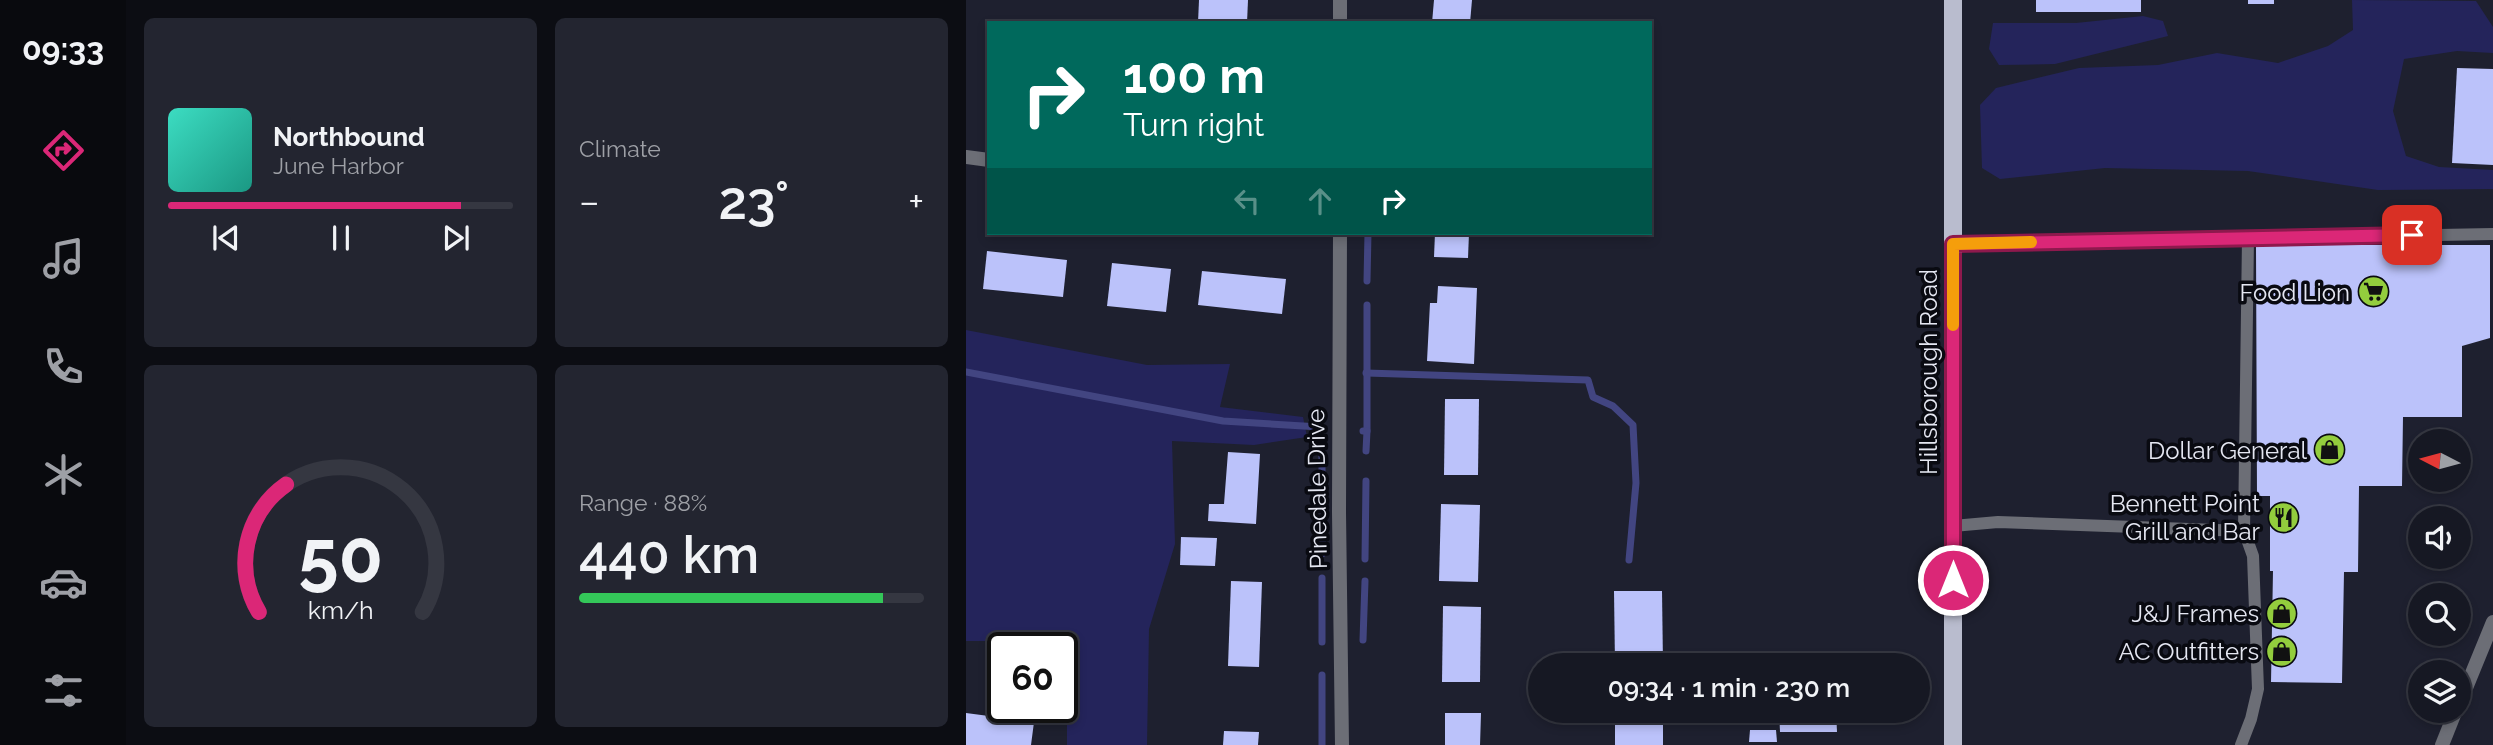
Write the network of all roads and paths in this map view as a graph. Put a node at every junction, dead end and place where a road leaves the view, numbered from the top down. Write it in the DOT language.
graph roads {
  1 [pos="1340,0"];
  2 [pos="1953,0"];
  3 [pos="1340,21"];
  4 [pos="966,158"];
  5 [pos="987,160"];
  6 [pos="2493,234"];
  7 [pos="1340,235"];
  8 [pos="2248,239"];
  9 [pos="1953,244"];
  10 [pos="1953,526"];
  11 [pos="2244,531"];
  12 [pos="2493,622"];
  13 [pos="2471,676"];
  14 [pos="2451,723"];
  15 [pos="1342,745"];
  16 [pos="1953,745"];
  17 [pos="2241,745"];
  18 [pos="2442,745"];
  1 -- 3 [label="street"];
  2 -- 9 [label="main road, Hillsborough Road"];
  4 -- 5 [label="street"];
  6 -- 8 [label="lane"];
  7 -- 15 [label="street, Pinedale Drive"];
  8 -- 9 [label="lane"];
  8 -- 11 [label="lane"];
  9 -- 10 [label="main road, Hillsborough Road"];
  10 -- 11 [label="lane"];
  10 -- 16 [label="main road, Hillsborough Road"];
  11 -- 17 [label="lane"];
  12 -- 13 [label="street"];
  14 -- 18 [label="street"];
}
